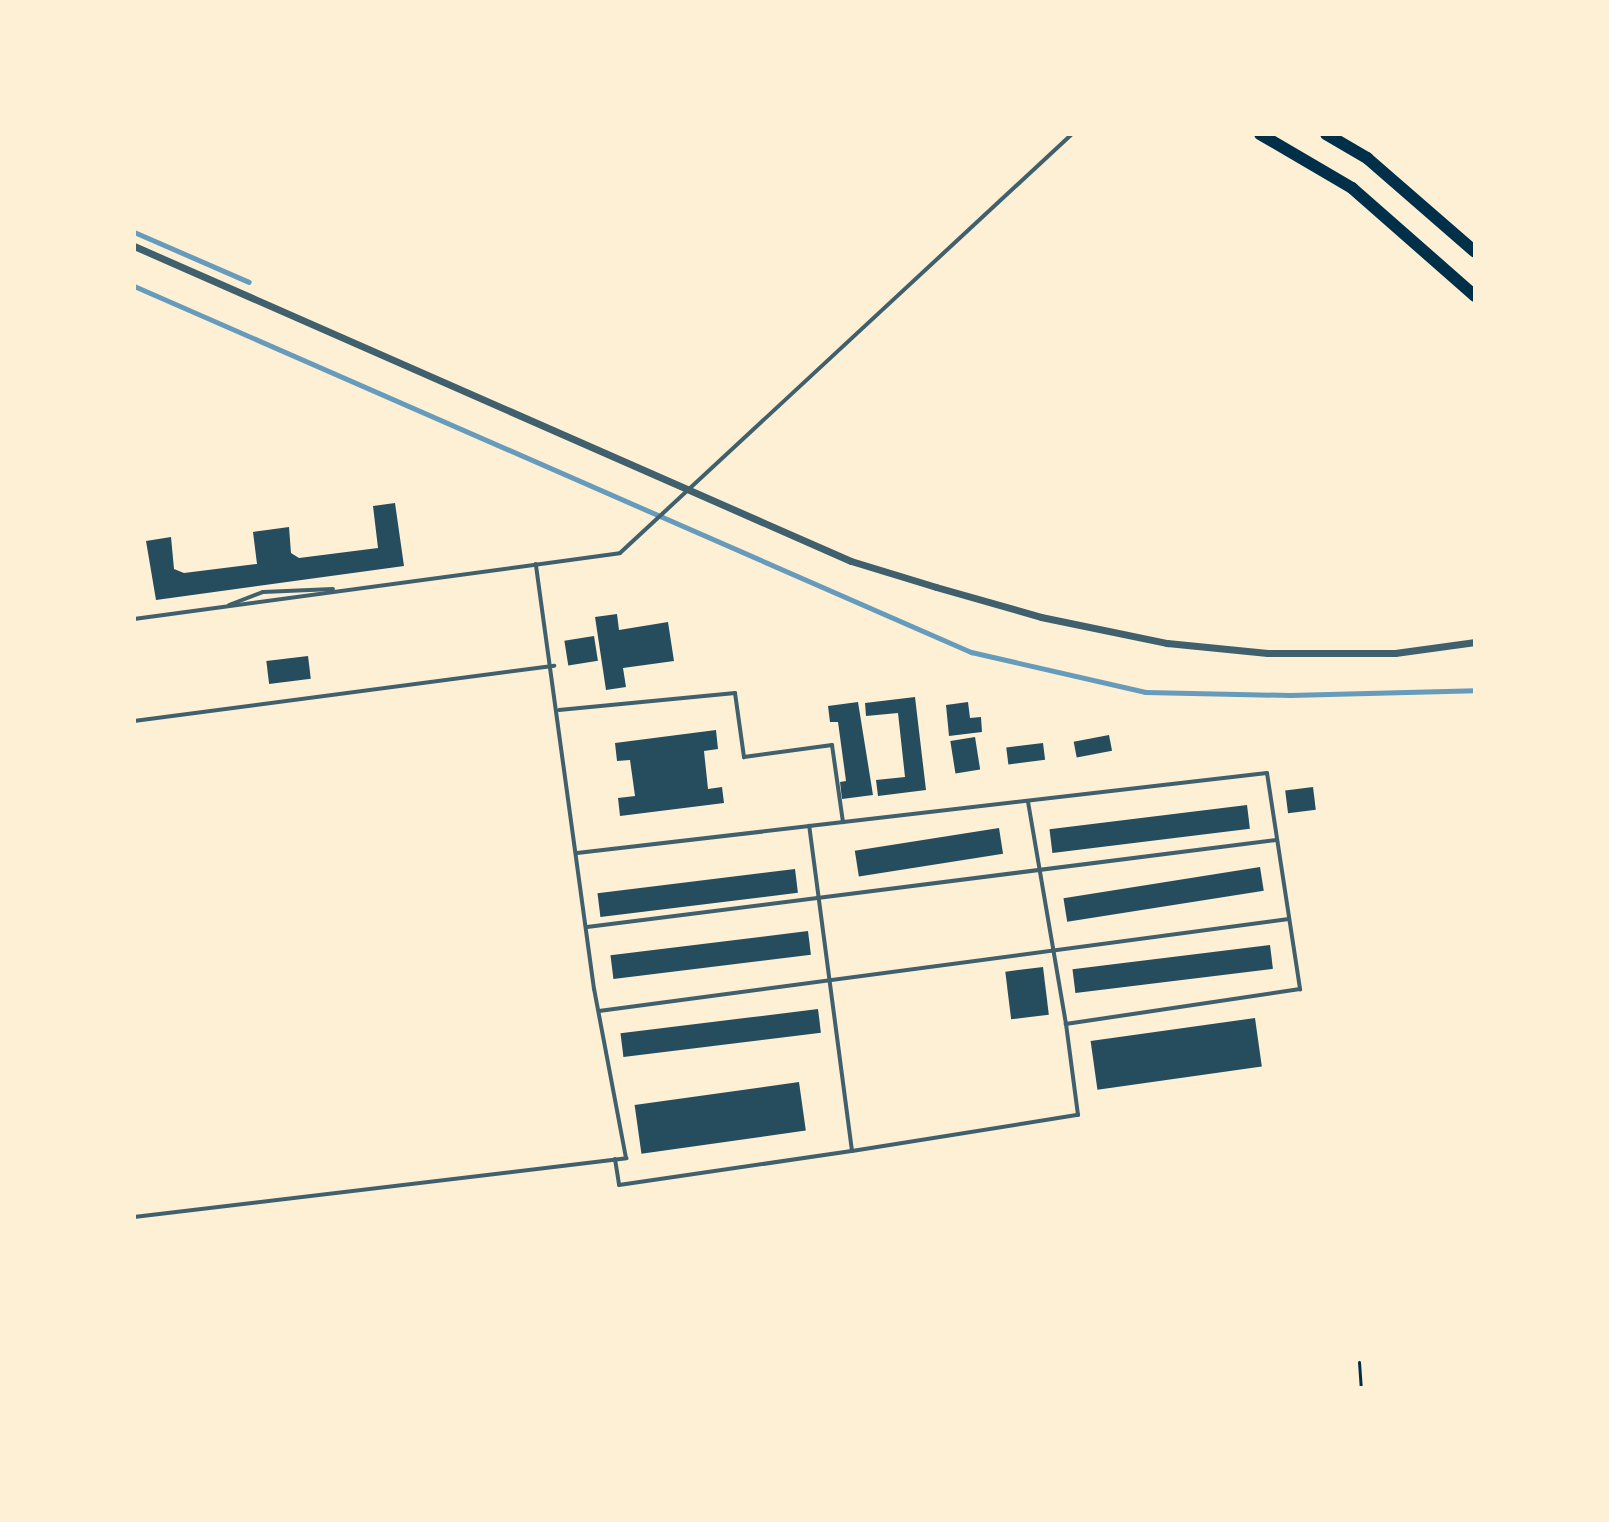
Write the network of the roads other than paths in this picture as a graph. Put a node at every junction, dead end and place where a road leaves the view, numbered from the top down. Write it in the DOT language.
graph roads {
  1 [pos="1072,134"];
  2 [pos="1260,134"];
  3 [pos="1326,134"];
  4 [pos="134,246"];
  5 [pos="1475,252"];
  6 [pos="1475,296"];
  7 [pos="688,486"];
  8 [pos="536,564"];
  9 [pos="344,590"];
  10 [pos="222,607"];
  11 [pos="134,619"];
  12 [pos="1475,642"];
  13 [pos="554,666"];
  14 [pos="559,710"];
  15 [pos="134,721"];
  16 [pos="1028,801"];
  17 [pos="843,822"];
  18 [pos="809,826"];
  19 [pos="1277,840"];
  20 [pos="577,853"];
  21 [pos="1040,871"];
  22 [pos="819,900"];
  23 [pos="1289,919"];
  24 [pos="587,927"];
  25 [pos="1053,950"];
  26 [pos="830,981"];
  27 [pos="599,1011"];
  28 [pos="1066,1024"];
  29 [pos="852,1151"];
  30 [pos="615,1159"];
  31 [pos="134,1217"];
  1 -- 7 [label="lane"];
  2 -- 6 [label="main road"];
  3 -- 5 [label="main road"];
  4 -- 7 [label="street"];
  7 -- 8 [label="lane"];
  7 -- 12 [label="street"];
  8 -- 9 [label="lane"];
  8 -- 13 [label="lane"];
  9 -- 10 [label="lane"];
  9 -- 10 [label="lane"];
  10 -- 11 [label="lane"];
  13 -- 14 [label="lane"];
  13 -- 15 [label="lane"];
  14 -- 17 [label="lane"];
  14 -- 20 [label="lane"];
  16 -- 17 [label="lane"];
  16 -- 19 [label="lane"];
  16 -- 21 [label="lane"];
  17 -- 18 [label="lane"];
  18 -- 20 [label="lane"];
  18 -- 22 [label="lane"];
  19 -- 21 [label="lane"];
  19 -- 23 [label="lane"];
  20 -- 24 [label="lane"];
  21 -- 22 [label="lane"];
  21 -- 25 [label="lane"];
  22 -- 24 [label="lane"];
  22 -- 26 [label="lane"];
  23 -- 25 [label="lane"];
  23 -- 28 [label="lane"];
  24 -- 27 [label="lane"];
  25 -- 26 [label="lane"];
  25 -- 28 [label="lane"];
  26 -- 27 [label="lane"];
  26 -- 29 [label="lane"];
  27 -- 30 [label="lane"];
  28 -- 29 [label="lane"];
  29 -- 30 [label="lane"];
  30 -- 31 [label="lane"];
}
